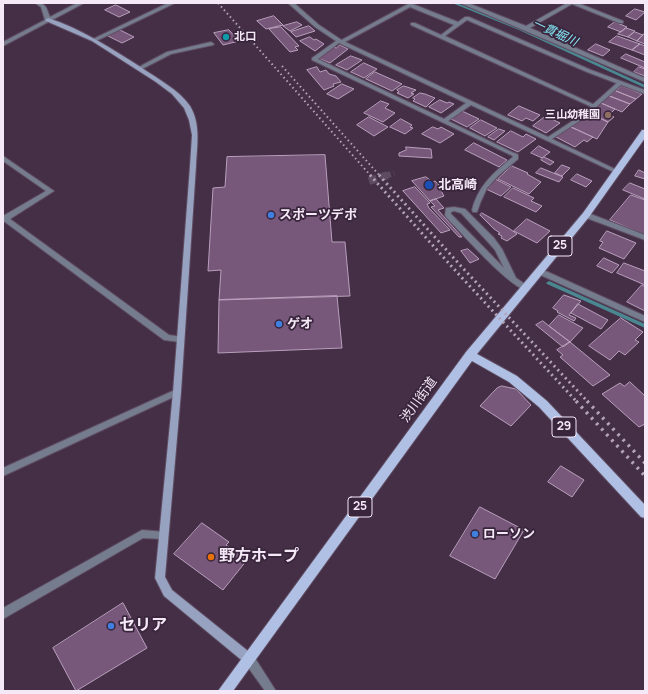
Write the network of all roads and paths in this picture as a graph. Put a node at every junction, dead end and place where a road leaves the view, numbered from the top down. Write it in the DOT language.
graph roads {
  1 [pos="38,3"];
  2 [pos="81,3"];
  3 [pos="172,3"];
  4 [pos="291,3"];
  5 [pos="463,3"];
  6 [pos="572,3"];
  7 [pos="48,20"];
  8 [pos="621,22"];
  9 [pos="413,24"];
  10 [pos="457,24"];
  11 [pos="526,28"];
  12 [pos="442,36"];
  13 [pos="94,40"];
  14 [pos="340,42"];
  15 [pos="3,44"];
  16 [pos="211,44"];
  17 [pos="140,68"];
  18 [pos="645,80"];
  19 [pos="620,83"];
  20 [pos="645,92"];
  21 [pos="472,102"];
  22 [pos="594,106"];
  23 [pos="444,120"];
  24 [pos="645,132"];
  25 [pos="548,139"];
  26 [pos="3,158"];
  27 [pos="618,172"];
  28 [pos="474,210"];
  29 [pos="586,215"];
  30 [pos="4,219"];
  31 [pos="645,238"];
  32 [pos="539,271"];
  33 [pos="513,280"];
  34 [pos="525,288"];
  35 [pos="645,319"];
  36 [pos="180,339"];
  37 [pos="470,355"];
  38 [pos="177,392"];
  39 [pos="3,472"];
  40 [pos="645,513"];
  41 [pos="163,535"];
  42 [pos="3,614"];
  43 [pos="249,659"];
  44 [pos="225,691"];
  45 [pos="270,691"];
  1 -- 7 [label="street"];
  2 -- 7 [label="street"];
  3 -- 13 [label="street"];
  4 -- 14 [label="street"];
  5 -- 11 [label="street"];
  6 -- 8 [label="street"];
  6 -- 11 [label="street"];
  7 -- 13 [label="street"];
  7 -- 15 [label="street"];
  9 -- 12 [label="street"];
  10 -- 12 [label="street"];
  10 -- 14 [label="street"];
  10 -- 19 [label="street"];
  11 -- 18 [label="street"];
  12 -- 22 [label="street"];
  13 -- 17 [label="street"];
  14 -- 21 [label="street"];
  14 -- 23 [label="street"];
  16 -- 17 [label="street"];
  17 -- 36 [label="street"];
  19 -- 20 [label="street"];
  19 -- 22 [label="street"];
  21 -- 23 [label="street"];
  21 -- 25 [label="street"];
  22 -- 25 [label="street"];
  23 -- 28 [label="street"];
  24 -- 27 [label="main road, 渋川街道 / 25"];
  25 -- 27 [label="street"];
  26 -- 30 [label="street"];
  27 -- 29 [label="main road, 渋川街道 / 25"];
  29 -- 31 [label="street"];
  29 -- 32 [label="main road, 渋川街道 / 25"];
  30 -- 36 [label="street"];
  32 -- 34 [label="main road, 渋川街道 / 25"];
  32 -- 35 [label="street"];
  33 -- 33 [label="street"];
  33 -- 34 [label="street"];
  34 -- 37 [label="main road, 渋川街道 / 25"];
  36 -- 38 [label="street"];
  37 -- 40 [label="main road, 29"];
  37 -- 43 [label="main road, 渋川街道 / 25"];
  38 -- 39 [label="street"];
  38 -- 41 [label="street"];
  41 -- 42 [label="street"];
  41 -- 43 [label="street"];
  43 -- 44 [label="main road, 渋川街道 / 25"];
  43 -- 45 [label="street"];
}
